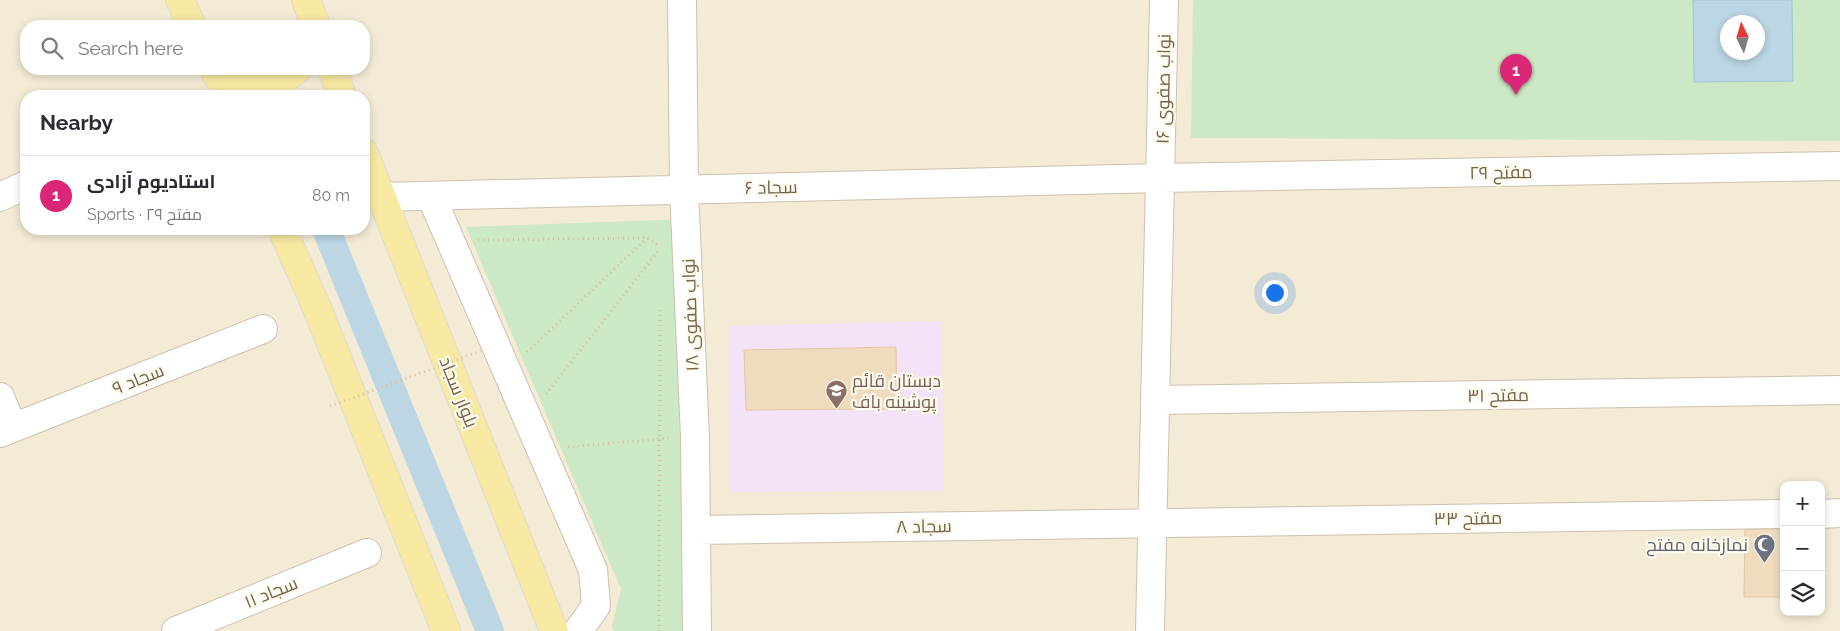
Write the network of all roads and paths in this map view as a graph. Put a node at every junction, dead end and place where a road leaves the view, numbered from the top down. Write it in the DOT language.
graph roads {
  1 [pos="180,0"];
  2 [pos="306,0"];
  3 [pos="682,0"];
  4 [pos="1164,0"];
  5 [pos="189,20"];
  6 [pos="314,20"];
  7 [pos="290,75"];
  8 [pos="334,75"];
  9 [pos="219,81"];
  10 [pos="340,90"];
  11 [pos="1840,166"];
  12 [pos="370,169"];
  13 [pos="1161,178"];
  14 [pos="20,189"];
  15 [pos="684,190"];
  16 [pos="431,196"];
  17 [pos="0,197"];
  18 [pos="381,197"];
  19 [pos="285,235"];
  20 [pos="647,238"];
  21 [pos="450,240"];
  22 [pos="661,248"];
  23 [pos="661,257"];
  24 [pos="660,305"];
  25 [pos="263,330"];
  26 [pos="481,351"];
  27 [pos="507,371"];
  28 [pos="1840,390"];
  29 [pos="0,397"];
  30 [pos="1156,400"];
  31 [pos="330,406"];
  32 [pos="528,418"];
  33 [pos="6,431"];
  34 [pos="695,436"];
  35 [pos="658,439"];
  36 [pos="542,450"];
  37 [pos="1840,513"];
  38 [pos="1780,514"];
  39 [pos="1825,514"];
  40 [pos="1153,522"];
  41 [pos="696,530"];
  42 [pos="367,553"];
  43 [pos="176,631"];
  44 [pos="446,631"];
  45 [pos="554,631"];
  46 [pos="578,631"];
  47 [pos="659,631"];
  48 [pos="697,631"];
  49 [pos="1150,631"];
  1 -- 5 [label="main road"];
  2 -- 6 [label="main road"];
  3 -- 15 [label="street, نواب صفوی ۱۸"];
  4 -- 13 [label="street, نواب صفوی ۱۶"];
  7 -- 9 [label="main road"];
  8 -- 10 [label="main road"];
  11 -- 13 [label="street, مفتح ۲۹"];
  12 -- 18 [label="main road, بلوار سجاد"];
  13 -- 15 [label="street, سجاد ۶"];
  13 -- 30 [label="street, نواب صفوی ۱۶"];
  14 -- 17 [label="street"];
  15 -- 16 [label="street, سجاد ۶"];
  15 -- 34 [label="street, نواب صفوی ۱۸"];
  16 -- 18 [label="street, سجاد ۶"];
  16 -- 21 [label="street"];
  18 -- 45 [label="main road, بلوار سجاد"];
  19 -- 44 [label="main road"];
  20 -- 21 [label="path"];
  20 -- 22 [label="path"];
  20 -- 27 [label="path"];
  21 -- 27 [label="street"];
  22 -- 23 [label="path"];
  22 -- 32 [label="path"];
  24 -- 35 [label="path"];
  25 -- 33 [label="street, سجاد ۹"];
  26 -- 31 [label="path, bridge"];
  27 -- 32 [label="street"];
  28 -- 30 [label="street, مفتح ۳۱"];
  29 -- 33 [label="street"];
  30 -- 40 [label="street, نواب صفوی ۱۶"];
  32 -- 36 [label="street"];
  34 -- 35 [label="path"];
  34 -- 41 [label="street, نواب صفوی ۱۸"];
  35 -- 36 [label="path"];
  35 -- 47 [label="path"];
  36 -- 46 [label="street"];
  37 -- 39 [label="street"];
  38 -- 40 [label="street, مفتح ۳۳"];
  40 -- 41 [label="street, سجاد ۸"];
  40 -- 49 [label="street, نواب صفوی ۱۶"];
  41 -- 48 [label="street, نواب صفوی ۱۸"];
  42 -- 43 [label="street, سجاد ۱۱"];
}
